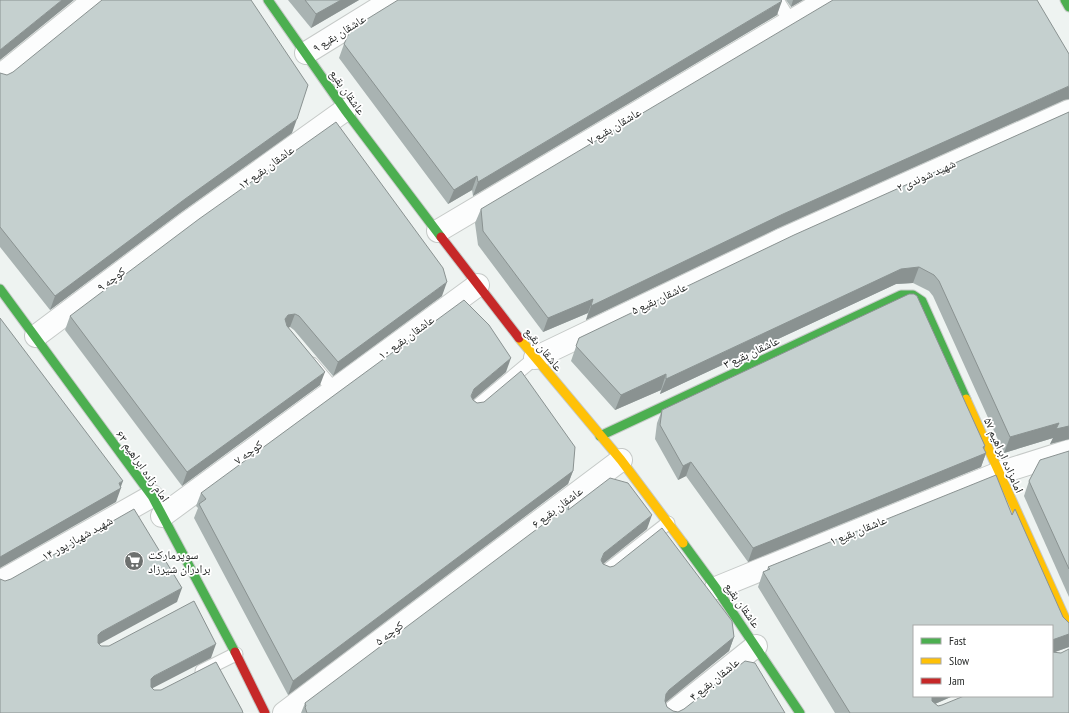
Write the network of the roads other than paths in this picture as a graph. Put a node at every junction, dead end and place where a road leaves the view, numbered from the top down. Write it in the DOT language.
graph roads {
  1 [pos="94,0"];
  2 [pos="268,0"];
  3 [pos="392,0"];
  4 [pos="777,0"];
  5 [pos="827,0"];
  6 [pos="1065,0"];
  7 [pos="1069,7"];
  8 [pos="790,21"];
  9 [pos="306,53"];
  10 [pos="0,76"];
  11 [pos="345,110"];
  12 [pos="1069,111"];
  13 [pos="187,223"];
  14 [pos="438,232"];
  15 [pos="783,239"];
  16 [pos="478,285"];
  17 [pos="0,289"];
  18 [pos="913,295"];
  19 [pos="36,336"];
  20 [pos="304,353"];
  21 [pos="535,358"];
  22 [pos="334,390"];
  23 [pos="474,409"];
  24 [pos="600,436"];
  25 [pos="1069,451"];
  26 [pos="621,460"];
  27 [pos="999,473"];
  28 [pos="152,496"];
  29 [pos="162,516"];
  30 [pos="668,523"];
  31 [pos="494,554"];
  32 [pos="604,573"];
  33 [pos="1,580"];
  34 [pos="716,588"];
  35 [pos="205,596"];
  36 [pos="191,603"];
  37 [pos="1069,627"];
  38 [pos="756,646"];
  39 [pos="236,654"];
  40 [pos="188,679"];
  41 [pos="265,713"];
  42 [pos="284,713"];
  43 [pos="672,713"];
  44 [pos="800,713"];
  1 -- 10 [label="street"];
  2 -- 9 [label="street, عاشقان بقیع"];
  3 -- 9 [label="street, عاشقان بقیع ۹"];
  4 -- 8 [label="lane"];
  5 -- 8 [label="street, عاشقان بقیع ۷"];
  6 -- 7 [label="street"];
  8 -- 14 [label="street, عاشقان بقیع ۷"];
  9 -- 11 [label="street, عاشقان بقیع"];
  11 -- 13 [label="street, عاشقان بقیع ۱۲"];
  11 -- 14 [label="street, عاشقان بقیع"];
  12 -- 15 [label="street, شهید شوندی ۲"];
  13 -- 19 [label="street, کوچه ۹"];
  14 -- 16 [label="street, عاشقان بقیع"];
  15 -- 21 [label="street, عاشقان بقیع ۵"];
  16 -- 21 [label="street, عاشقان بقیع"];
  16 -- 22 [label="street, عاشقان بقیع ۱۰"];
  17 -- 19 [label="street, امام زاده ابراهیم ۶۳"];
  18 -- 24 [label="street, عاشقان بقیع ۳"];
  18 -- 27 [label="street, امامزاده ابراهیم ۵۷"];
  19 -- 28 [label="street, امام زاده ابراهیم ۶۳"];
  20 -- 22 [label="lane"];
  21 -- 23 [label="lane"];
  21 -- 24 [label="street, عاشقان بقیع"];
  22 -- 29 [label="street, کوچه ۷"];
  24 -- 26 [label="street, عاشقان بقیع"];
  25 -- 27 [label="street, عاشقان بقیع ۱"];
  26 -- 30 [label="street, عاشقان بقیع"];
  26 -- 31 [label="street, عاشقان بقیع ۶"];
  27 -- 34 [label="street, عاشقان بقیع ۱"];
  27 -- 37 [label="street, امامزاده ابراهیم ۵۷"];
  28 -- 29 [label="street, امام زاده ابراهیم ۶۳"];
  28 -- 33 [label="street, شهید شهباز پور ۱۴"];
  29 -- 35 [label="street, امام زاده ابراهیم ۶۳"];
  30 -- 32 [label="lane"];
  30 -- 34 [label="street, عاشقان بقیع"];
  31 -- 42 [label="street, کوچه ۵"];
  34 -- 38 [label="street, عاشقان بقیع"];
  35 -- 36 [label="lane"];
  35 -- 39 [label="street, امام زاده ابراهیم ۶۳"];
  38 -- 43 [label="street, عاشقان بقیع ۴"];
  38 -- 44 [label="street, عاشقان بقیع"];
  39 -- 40 [label="lane"];
  39 -- 41 [label="street, امام زاده ابراهیم ۶۳"];
}
